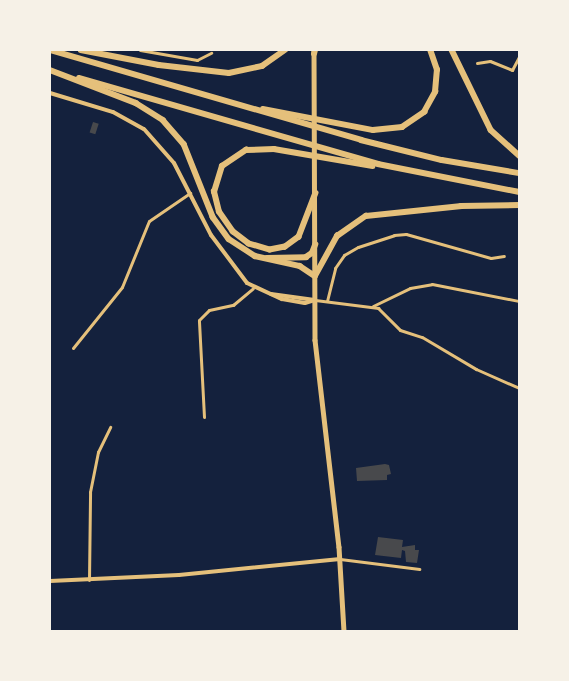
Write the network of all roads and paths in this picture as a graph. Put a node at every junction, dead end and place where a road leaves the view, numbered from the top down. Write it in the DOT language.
graph roads {
  1 [pos="50,50"];
  2 [pos="81,50"];
  3 [pos="140,50"];
  4 [pos="285,50"];
  5 [pos="430,50"];
  6 [pos="452,50"];
  7 [pos="315,51"];
  8 [pos="211,53"];
  9 [pos="519,57"];
  10 [pos="478,63"];
  11 [pos="50,70"];
  12 [pos="50,92"];
  13 [pos="229,103"];
  14 [pos="519,155"];
  15 [pos="395,168"];
  16 [pos="519,173"];
  17 [pos="519,192"];
  18 [pos="190,193"];
  19 [pos="316,193"];
  20 [pos="519,206"];
  21 [pos="315,245"];
  22 [pos="255,256"];
  23 [pos="504,256"];
  24 [pos="315,276"];
  25 [pos="253,288"];
  26 [pos="266,293"];
  27 [pos="315,300"];
  28 [pos="519,300"];
  29 [pos="327,301"];
  30 [pos="371,306"];
  31 [pos="73,348"];
  32 [pos="519,388"];
  33 [pos="204,417"];
  34 [pos="110,427"];
  35 [pos="340,560"];
  36 [pos="419,569"];
  37 [pos="89,580"];
  38 [pos="50,581"];
  39 [pos="344,631"];
  1 -- 13 [label="highway"];
  2 -- 4 [label="highway"];
  3 -- 8 [label="street"];
  5 -- 13 [label="highway"];
  6 -- 14 [label="highway"];
  7 -- 19 [label="main road"];
  9 -- 10 [label="street"];
  11 -- 15 [label="highway"];
  11 -- 22 [label="highway"];
  12 -- 18 [label="street"];
  13 -- 16 [label="highway"];
  15 -- 17 [label="highway"];
  15 -- 19 [label="highway"];
  18 -- 25 [label="street"];
  18 -- 31 [label="street"];
  19 -- 21 [label="main road"];
  20 -- 24 [label="highway"];
  21 -- 22 [label="highway"];
  21 -- 24 [label="main road"];
  22 -- 24 [label="highway"];
  23 -- 29 [label="street"];
  24 -- 27 [label="main road"];
  25 -- 26 [label="street"];
  25 -- 33 [label="street"];
  26 -- 27 [label="street"];
  26 -- 27 [label="street"];
  27 -- 29 [label="street"];
  27 -- 35 [label="main road"];
  28 -- 30 [label="street"];
  29 -- 30 [label="street"];
  30 -- 32 [label="street"];
  34 -- 37 [label="street"];
  35 -- 36 [label="street"];
  35 -- 37 [label="street"];
  35 -- 39 [label="main road"];
  37 -- 38 [label="street"];
}
